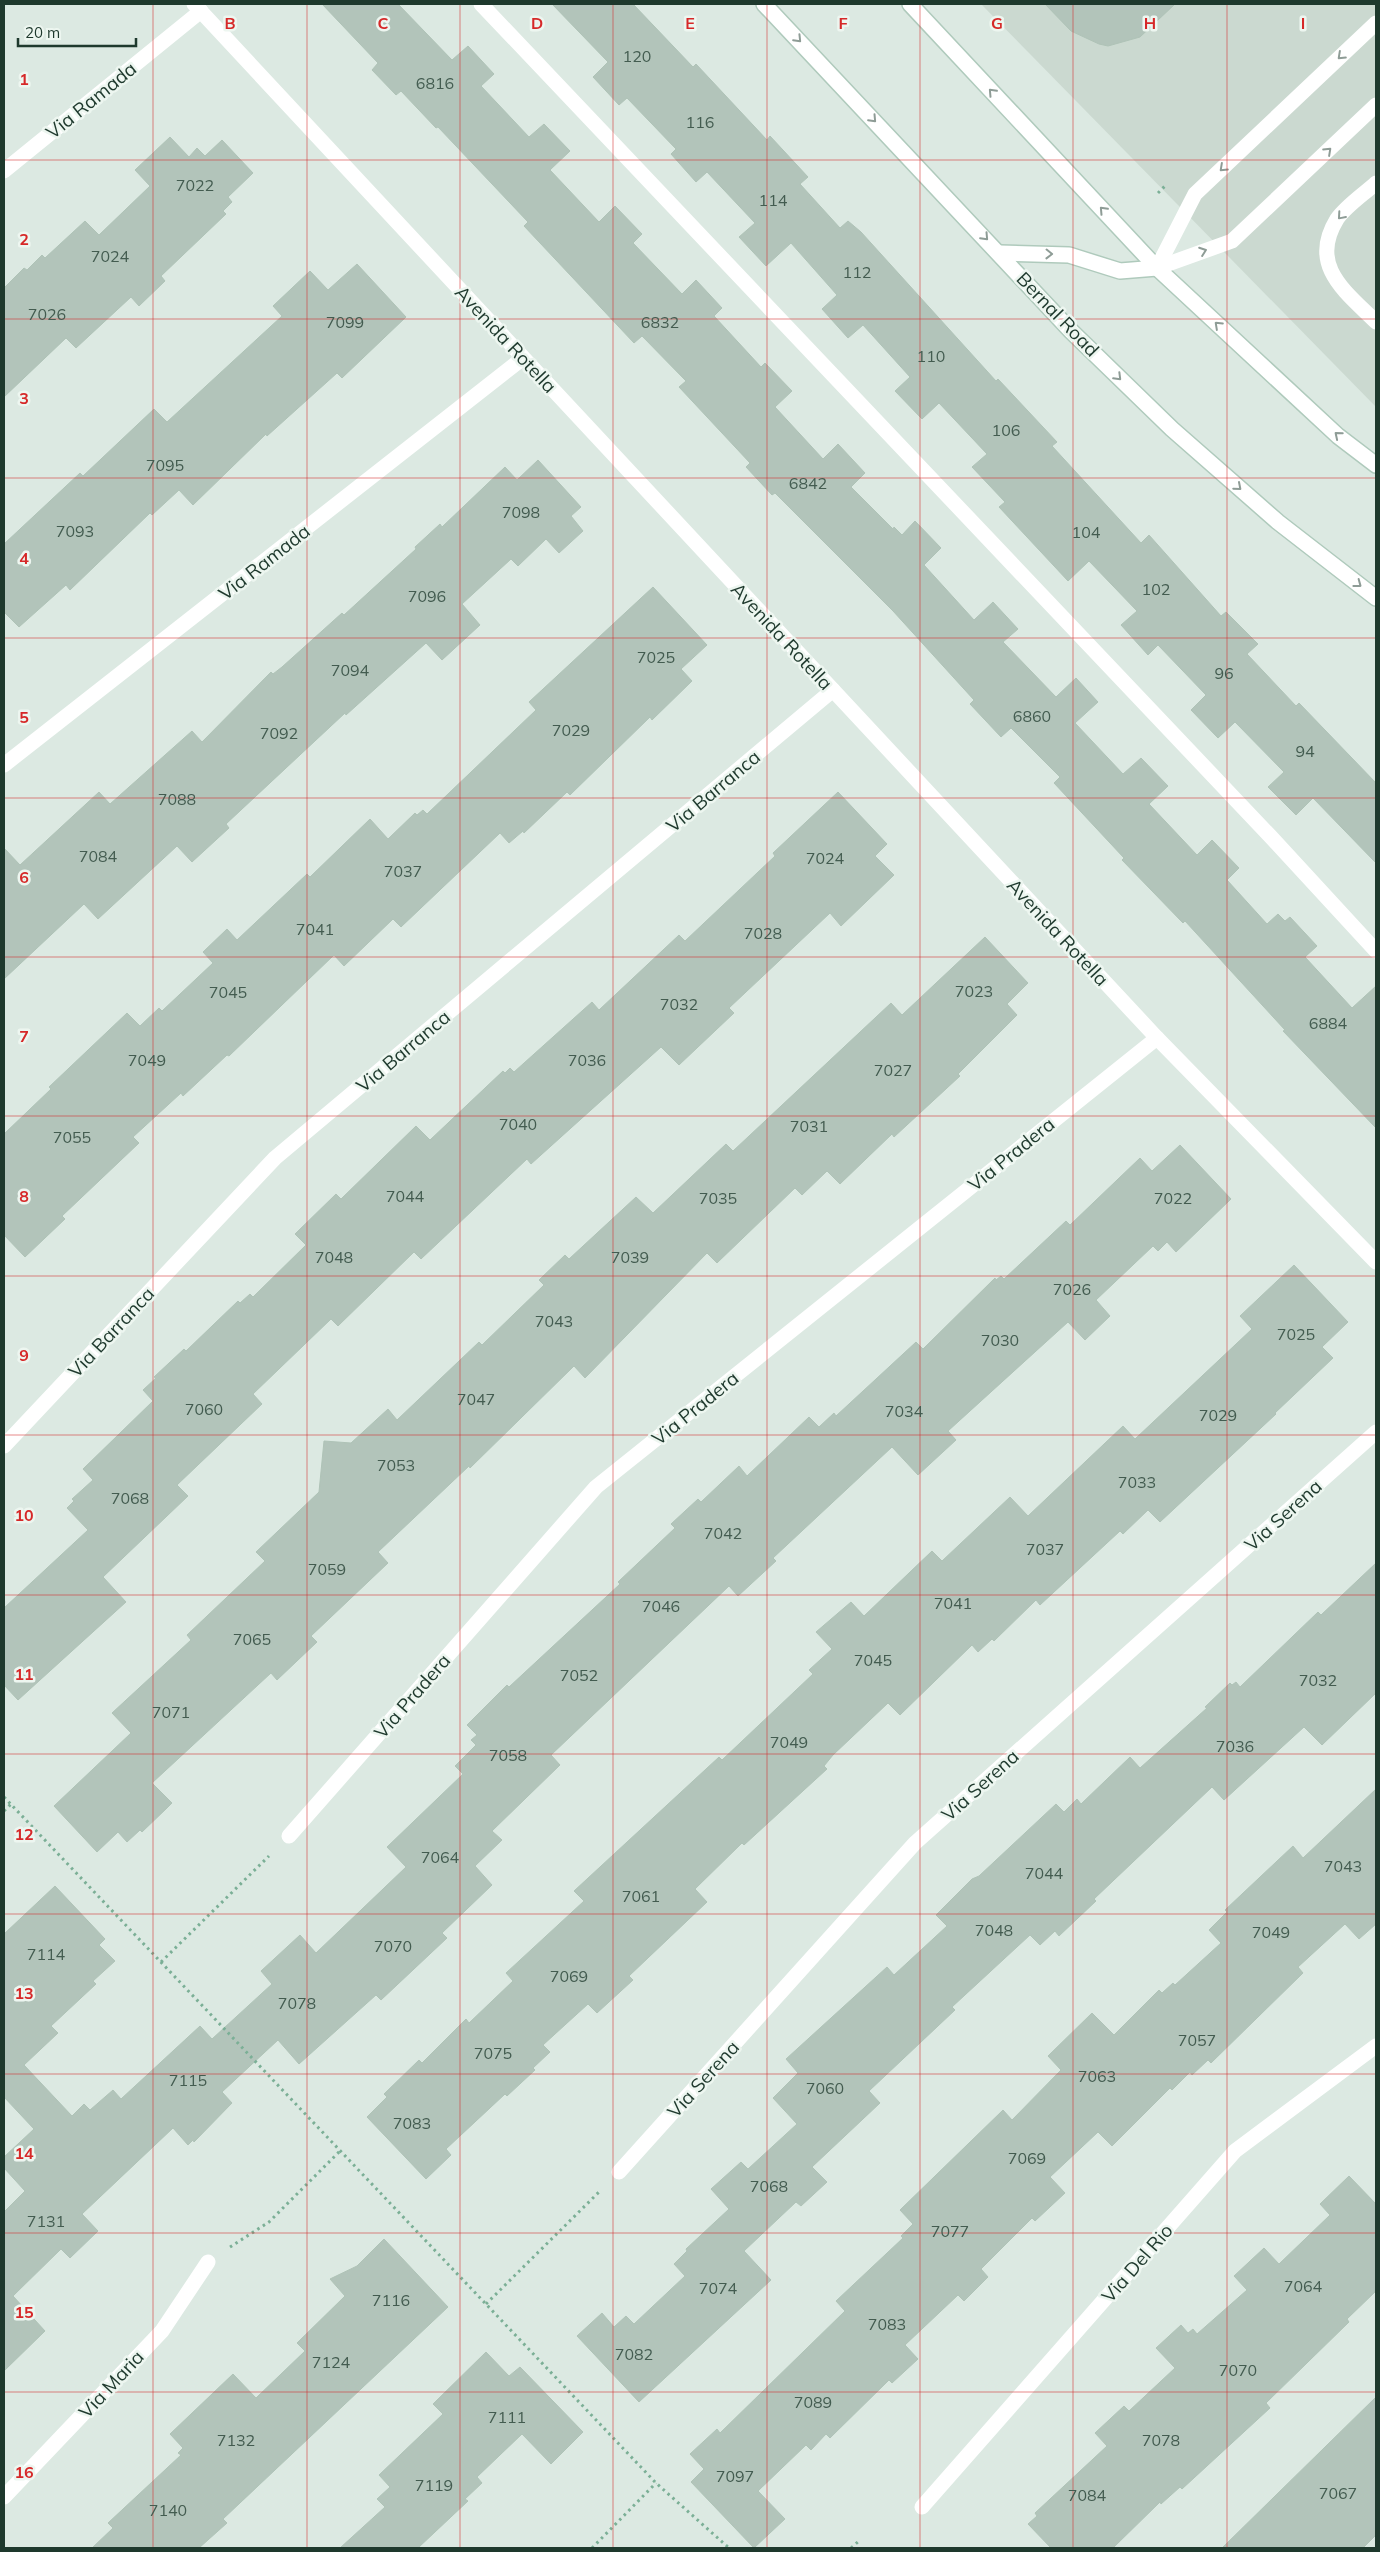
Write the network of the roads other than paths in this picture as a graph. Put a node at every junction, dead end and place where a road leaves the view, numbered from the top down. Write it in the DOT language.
graph roads {
  1 [pos="481,4"];
  2 [pos="764,4"];
  3 [pos="910,4"];
  4 [pos="198,7"];
  5 [pos="1376,23"];
  6 [pos="1376,106"];
  7 [pos="4,171"];
  8 [pos="1376,183"];
  9 [pos="1000,253"];
  10 [pos="1157,268"];
  11 [pos="1376,322"];
  12 [pos="524,358"];
  13 [pos="1376,465"];
  14 [pos="1376,598"];
  15 [pos="833,690"];
  16 [pos="4,765"];
  17 [pos="1376,951"];
  18 [pos="1157,1038"];
  19 [pos="1376,1262"];
  20 [pos="1376,1432"];
  21 [pos="4,1446"];
  22 [pos="289,1836"];
  23 [pos="1376,2046"];
  24 [pos="619,2172"];
  25 [pos="208,2262"];
  26 [pos="4,2497"];
  27 [pos="922,2507"];
  1 -- 17 [label="street"];
  2 -- 9 [label="street, Bernal Road, one-way"];
  10 -- 3 [label="street, one-way"];
  4 -- 7 [label="street, Via Ramada"];
  4 -- 12 [label="street, Avenida Rotella"];
  5 -- 10 [label="street, one-way"];
  10 -- 6 [label="street, one-way"];
  8 -- 11 [label="street, one-way"];
  9 -- 10 [label="street, one-way"];
  9 -- 14 [label="street, Bernal Road, one-way"];
  13 -- 10 [label="street, one-way"];
  12 -- 15 [label="street, Avenida Rotella"];
  12 -- 16 [label="street, Via Ramada"];
  15 -- 18 [label="street, Avenida Rotella"];
  15 -- 21 [label="street, Via Barranca"];
  18 -- 19 [label="street, Avenida Rotella"];
  18 -- 22 [label="street, Via Pradera"];
  20 -- 24 [label="street, Via Serena"];
  23 -- 27 [label="street, Via Del Rio"];
  25 -- 26 [label="street, Via Maria"];
}
